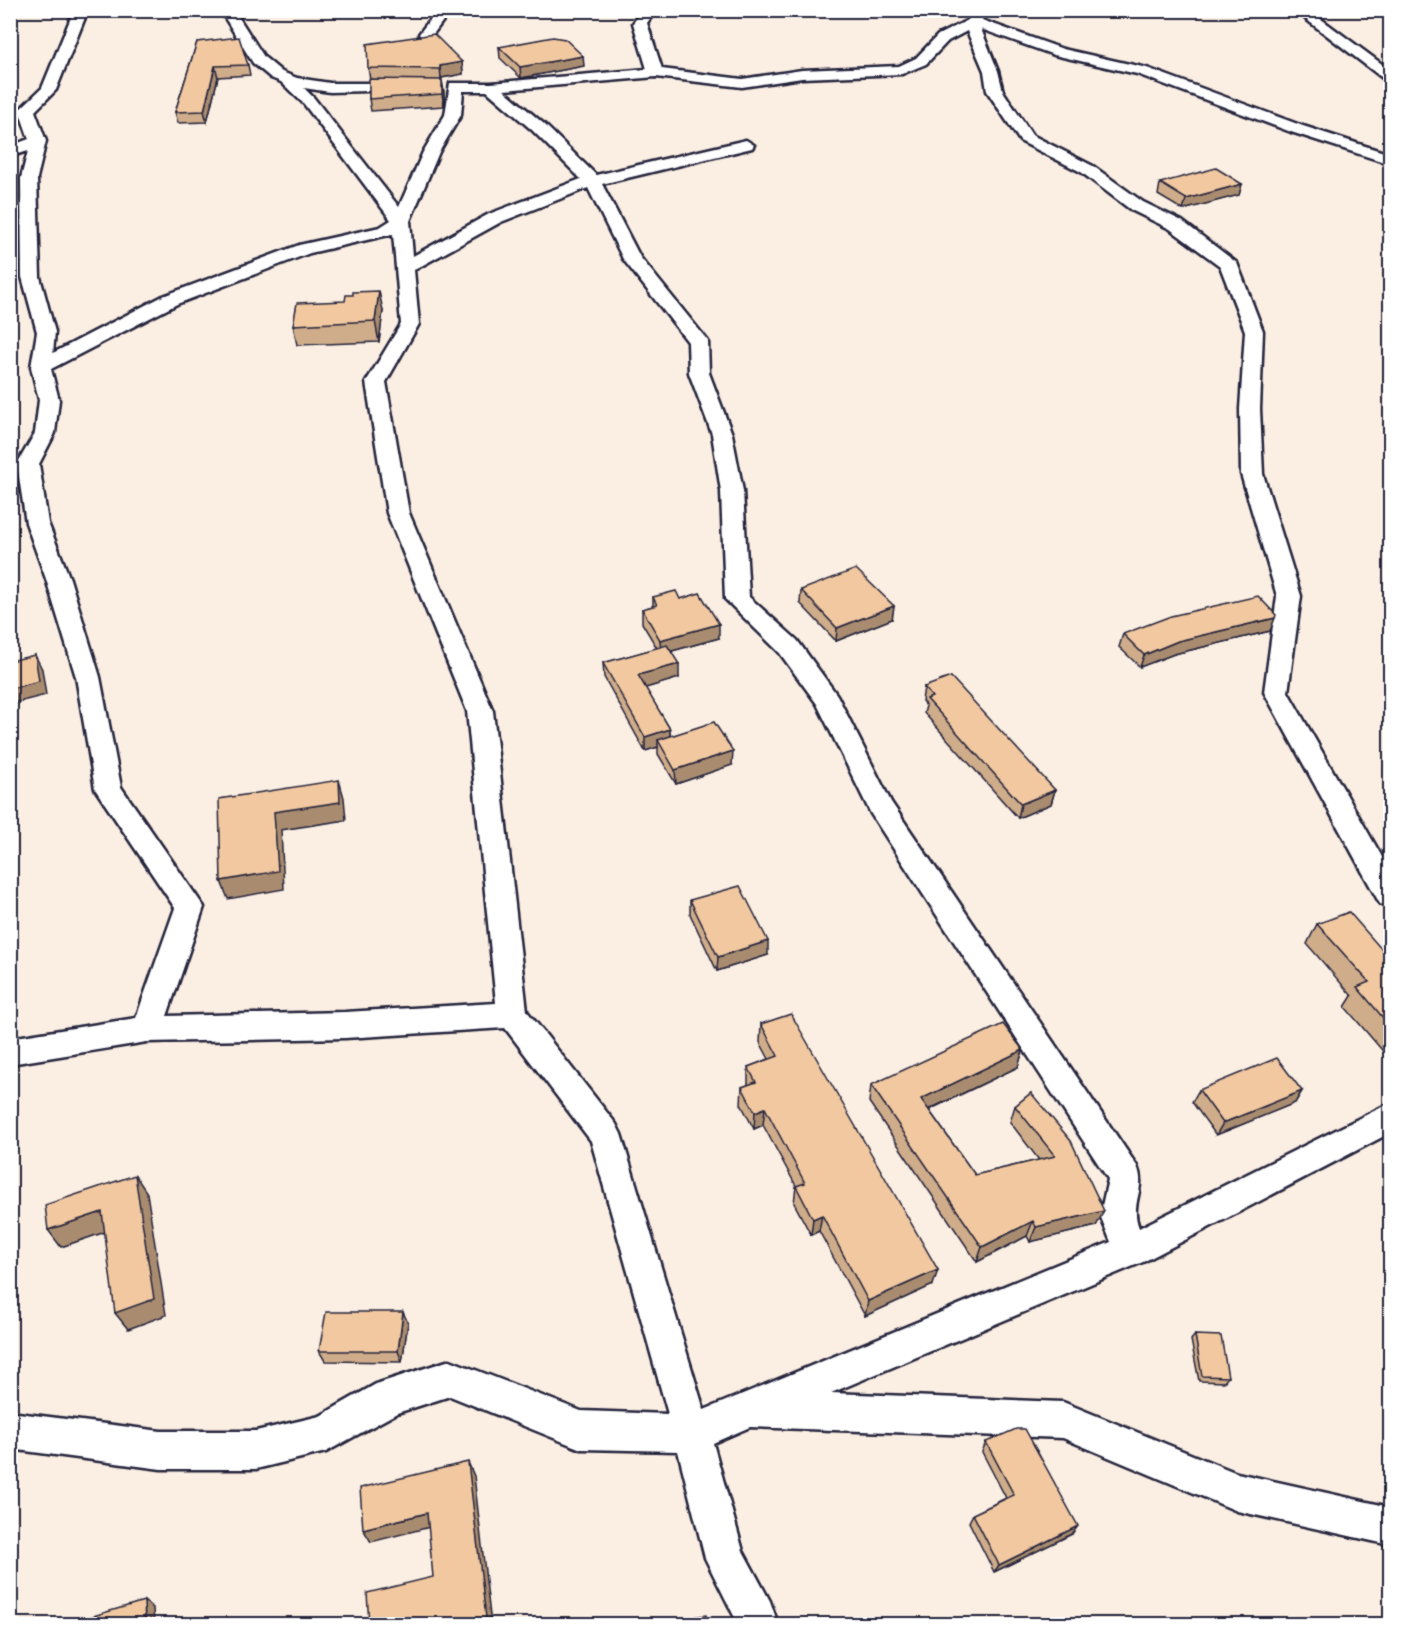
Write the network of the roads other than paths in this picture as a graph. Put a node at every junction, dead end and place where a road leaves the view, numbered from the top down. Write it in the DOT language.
graph roads {
  1 [pos="81,10"];
  2 [pos="227,10"];
  3 [pos="445,10"];
  4 [pos="650,10"];
  5 [pos="1300,10"];
  6 [pos="978,16"];
  7 [pos="426,34"];
  8 [pos="656,73"];
  9 [pos="1390,77"];
  10 [pos="288,82"];
  11 [pos="421,86"];
  12 [pos="491,87"];
  13 [pos="38,141"];
  14 [pos="746,145"];
  15 [pos="10,152"];
  16 [pos="1390,159"];
  17 [pos="592,181"];
  18 [pos="401,221"];
  19 [pos="405,268"];
  20 [pos="41,367"];
  21 [pos="1390,896"];
  22 [pos="512,1015"];
  23 [pos="147,1029"];
  24 [pos="10,1051"];
  25 [pos="1390,1117"];
  26 [pos="1131,1250"];
  27 [pos="750,1409"];
  28 [pos="10,1430"];
  29 [pos="692,1433"];
  30 [pos="1390,1526"];
  31 [pos="758,1624"];
  1 -- 13 [label="street"];
  2 -- 10 [label="street"];
  3 -- 7 [label="street"];
  4 -- 8 [label="street"];
  5 -- 9 [label="street"];
  6 -- 8 [label="street"];
  6 -- 16 [label="street"];
  6 -- 21 [label="street"];
  8 -- 12 [label="street"];
  10 -- 11 [label="street"];
  10 -- 18 [label="street"];
  12 -- 17 [label="street"];
  12 -- 18 [label="street"];
  13 -- 15 [label="street"];
  13 -- 20 [label="street"];
  14 -- 17 [label="street"];
  17 -- 19 [label="street"];
  17 -- 26 [label="street"];
  18 -- 19 [label="street"];
  18 -- 20 [label="street"];
  19 -- 22 [label="street"];
  20 -- 23 [label="street"];
  22 -- 23 [label="street"];
  22 -- 29 [label="street"];
  23 -- 24 [label="street"];
  25 -- 26 [label="street"];
  26 -- 27 [label="street"];
  27 -- 29 [label="street"];
  27 -- 30 [label="street"];
  28 -- 29 [label="street"];
  29 -- 31 [label="street"];
}
